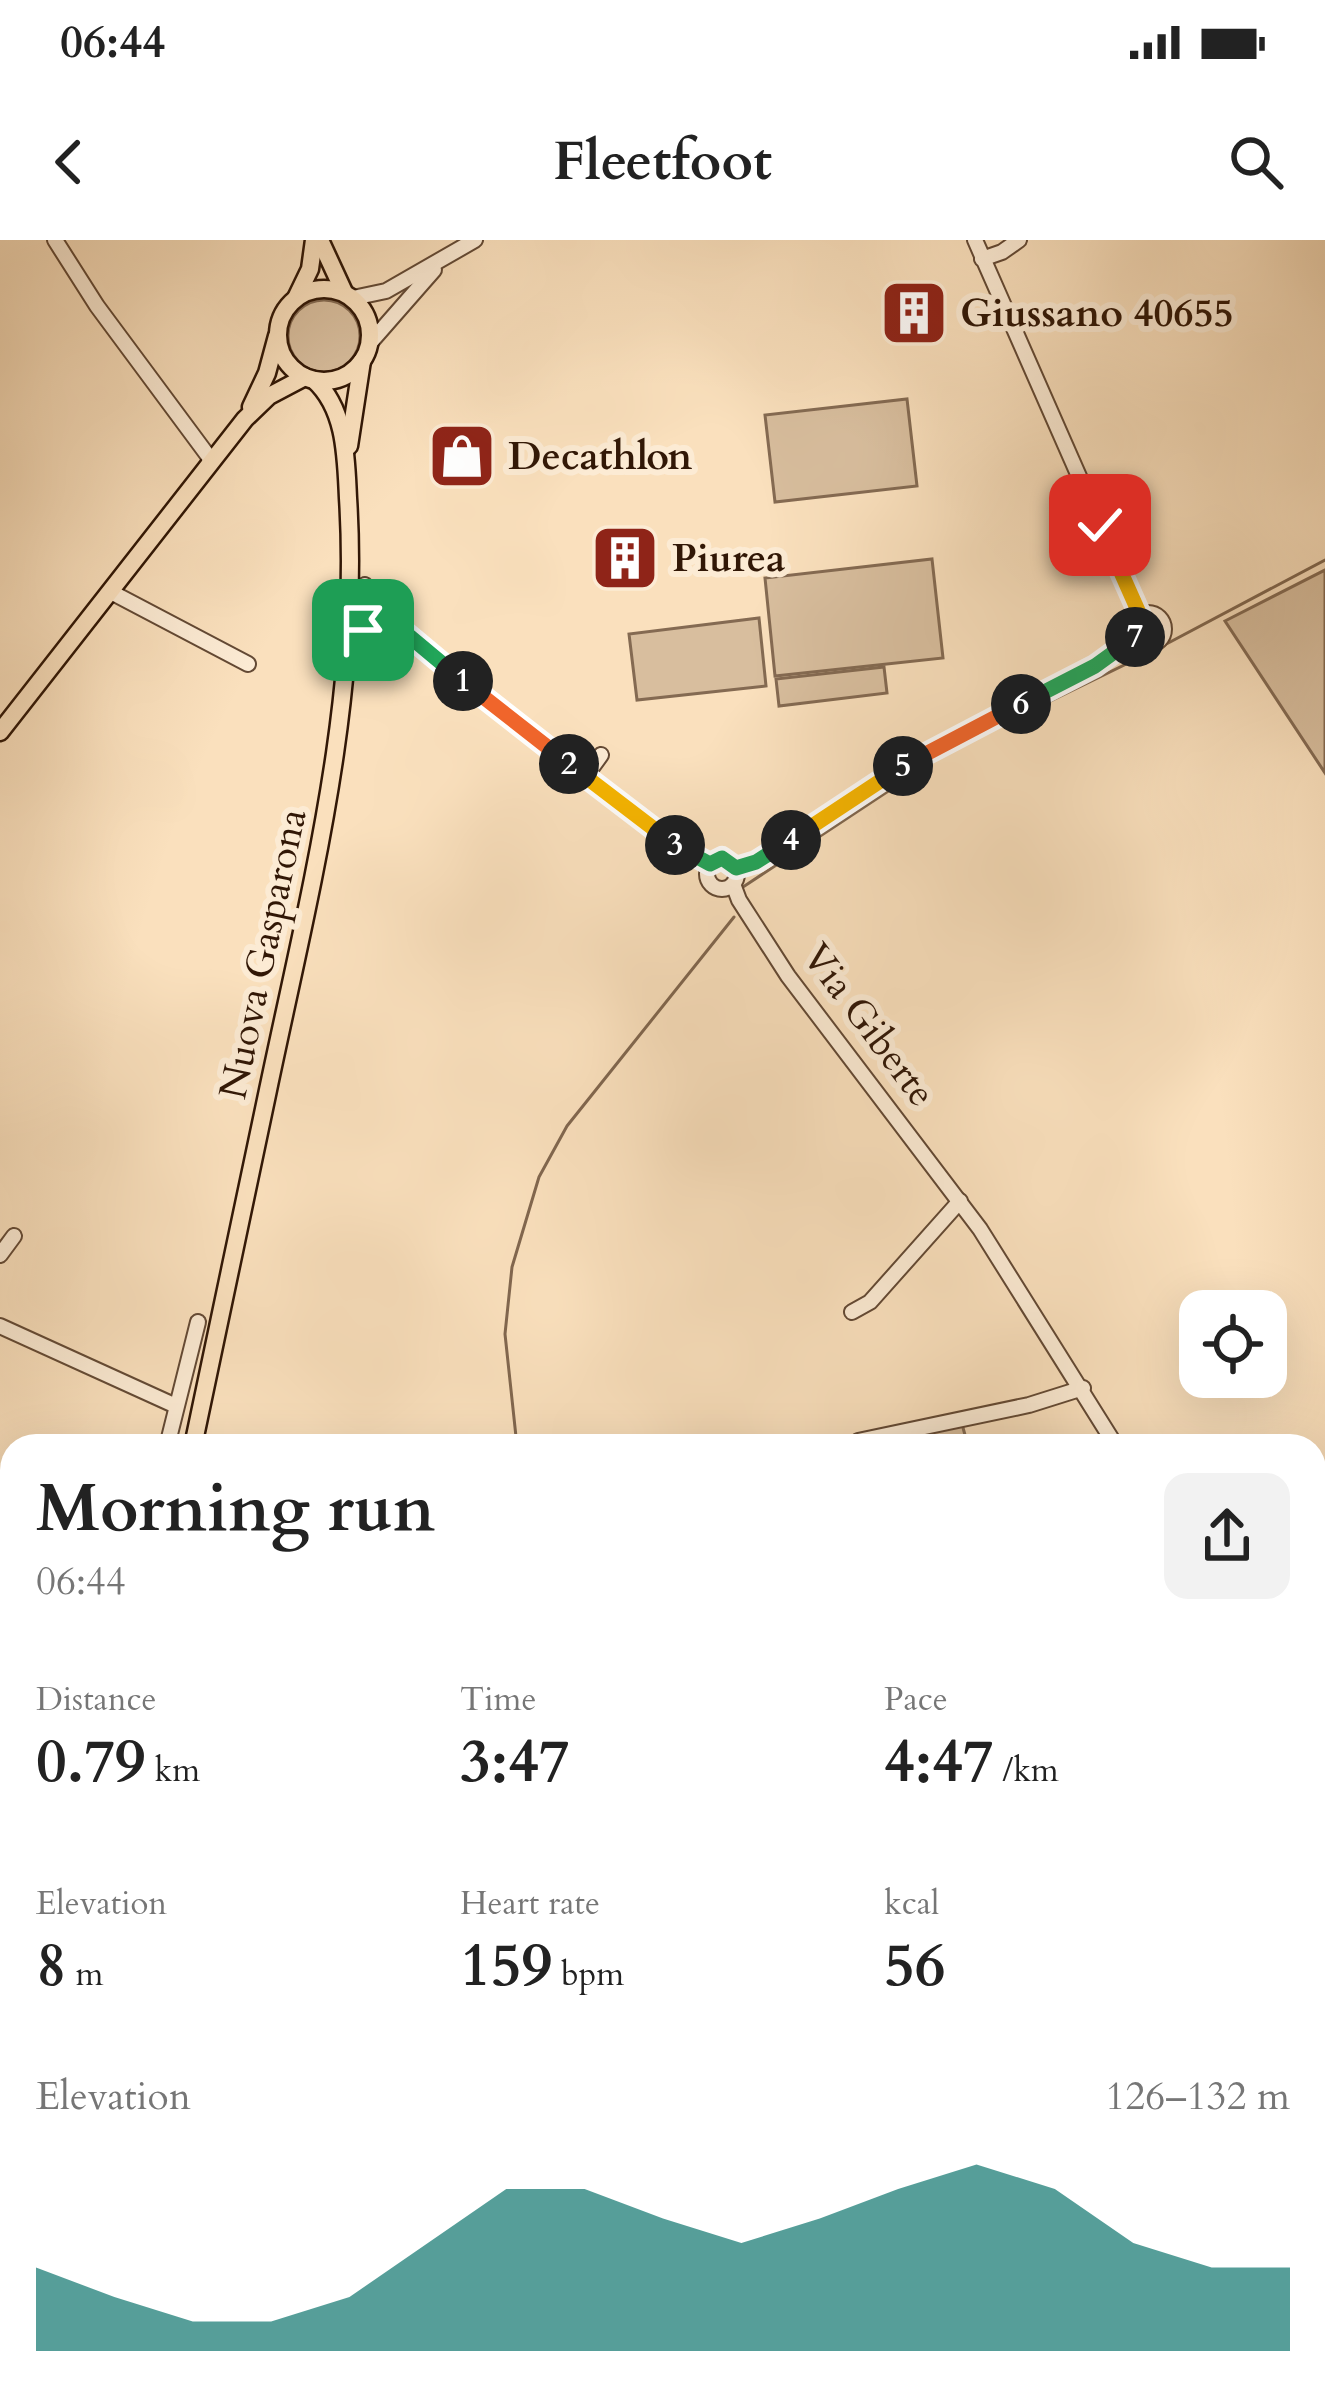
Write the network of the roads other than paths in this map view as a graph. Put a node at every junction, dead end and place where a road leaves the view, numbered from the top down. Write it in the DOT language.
graph roads {
  1 [pos="55,240"];
  2 [pos="317,240"];
  3 [pos="476,240"];
  4 [pos="975,240"];
  5 [pos="1018,240"];
  6 [pos="445,259"];
  7 [pos="982,259"];
  8 [pos="349,296"];
  9 [pos="295,299"];
  10 [pos="278,331"];
  11 [pos="370,343"];
  12 [pos="362,361"];
  13 [pos="310,378"];
  14 [pos="245,419"];
  15 [pos="210,464"];
  16 [pos="346,471"];
  17 [pos="365,585"];
  18 [pos="111,592"];
  19 [pos="384,615"];
  20 [pos="1140,615"];
  21 [pos="363,630"];
  22 [pos="1136,639"];
  23 [pos="248,664"];
  24 [pos="0,732"];
  25 [pos="601,755"];
  26 [pos="586,777"];
  27 [pos="710,864"];
  28 [pos="735,876"];
  29 [pos="960,1201"];
  30 [pos="14,1236"];
  31 [pos="0,1255"];
  32 [pos="852,1312"];
  33 [pos="198,1322"];
  34 [pos="0,1326"];
  35 [pos="1083,1388"];
  36 [pos="176,1406"];
  37 [pos="170,1434"];
  38 [pos="196,1434"];
  39 [pos="891,1434"];
  40 [pos="1109,1434"];
  1 -- 15 [label="street"];
  2 -- 8 [label="main road"];
  2 -- 9 [label="main road"];
  3 -- 6 [label="street"];
  4 -- 7 [label="street"];
  5 -- 7 [label="street"];
  6 -- 8 [label="street"];
  6 -- 11 [label="street"];
  7 -- 20 [label="street"];
  8 -- 9 [label="main road"];
  8 -- 11 [label="main road"];
  9 -- 10 [label="main road"];
  10 -- 13 [label="main road, Nuova Gasparona"];
  10 -- 14 [label="main road"];
  11 -- 12 [label="main road, Nuova Gasparona"];
  12 -- 13 [label="main road"];
  12 -- 16 [label="main road, Nuova Gasparona"];
  13 -- 14 [label="main road"];
  13 -- 16 [label="main road, Nuova Gasparona"];
  14 -- 15 [label="main road"];
  15 -- 18 [label="main road"];
  16 -- 38 [label="main road, Nuova Gasparona"];
  17 -- 19 [label="street"];
  18 -- 23 [label="street"];
  18 -- 24 [label="main road"];
  19 -- 21 [label="street"];
  19 -- 26 [label="street"];
  20 -- 22 [label="street"];
  20 -- 22 [label="street"];
  22 -- 28 [label="street"];
  25 -- 26 [label="street"];
  26 -- 27 [label="street"];
  27 -- 28 [label="street"];
  27 -- 28 [label="street"];
  28 -- 29 [label="street, Via Giberte"];
  29 -- 32 [label="street"];
  29 -- 35 [label="street, Via Giberte"];
  30 -- 31 [label="street"];
  33 -- 36 [label="street"];
  34 -- 36 [label="street"];
  35 -- 39 [label="street"];
  35 -- 40 [label="street, Via Giberte"];
  36 -- 37 [label="street"];
}
